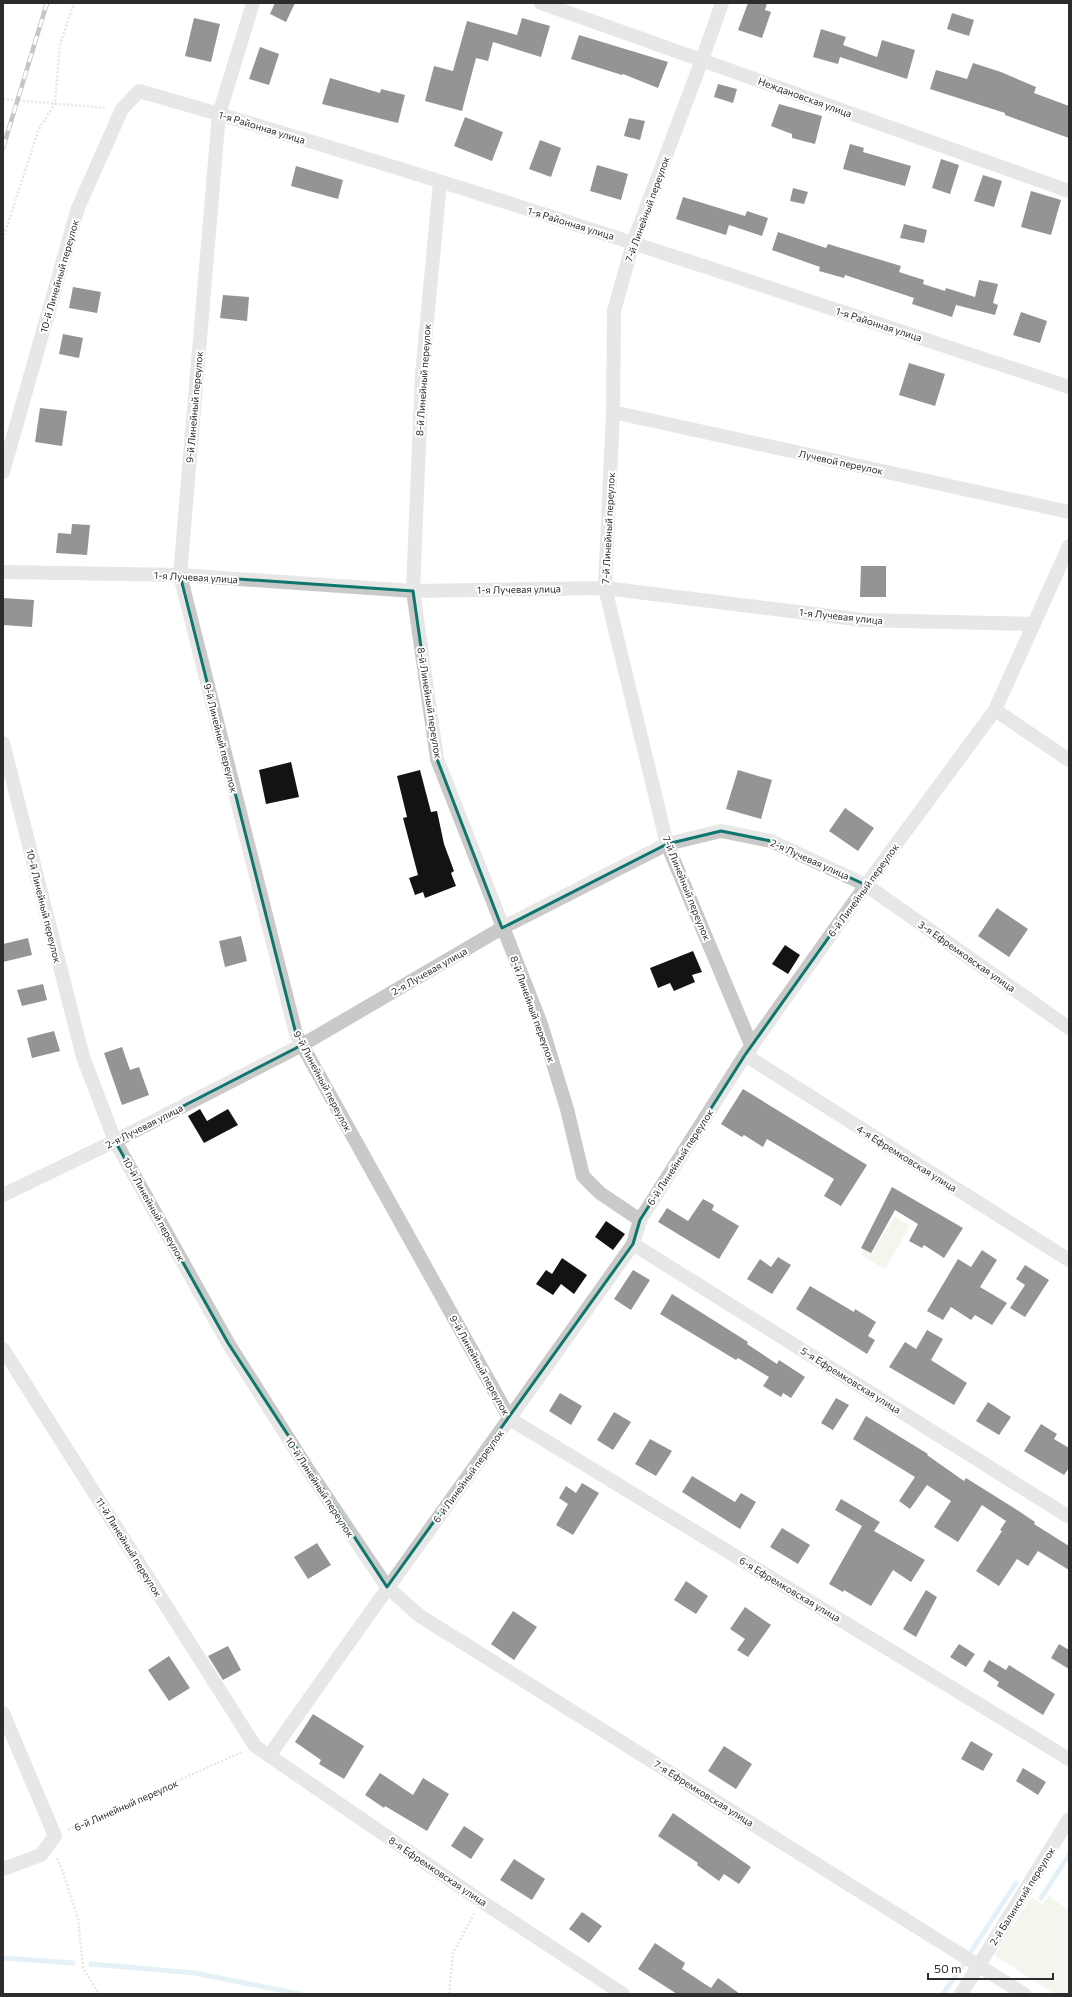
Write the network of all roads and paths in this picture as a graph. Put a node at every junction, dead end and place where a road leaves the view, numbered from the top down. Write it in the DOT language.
graph roads {
  1 [pos="74,3"];
  2 [pos="253,3"];
  3 [pos="541,3"];
  4 [pos="722,3"];
  5 [pos="702,60"];
  6 [pos="138,91"];
  7 [pos="3,99"];
  8 [pos="55,103"];
  9 [pos="122,109"];
  10 [pos="219,114"];
  11 [pos="440,183"];
  12 [pos="1069,191"];
  13 [pos="3,239"];
  14 [pos="633,243"];
  15 [pos="1069,387"];
  16 [pos="613,412"];
  17 [pos="3,472"];
  18 [pos="1069,512"];
  19 [pos="1069,546"];
  20 [pos="3,572"];
  21 [pos="180,575"];
  22 [pos="605,588"];
  23 [pos="412,591"];
  24 [pos="1034,624"];
  25 [pos="995,710"];
  26 [pos="3,743"];
  27 [pos="1069,760"];
  28 [pos="667,844"];
  29 [pos="866,885"];
  30 [pos="502,928"];
  31 [pos="1069,1028"];
  32 [pos="302,1045"];
  33 [pos="749,1051"];
  34 [pos="115,1140"];
  35 [pos="3,1195"];
  36 [pos="640,1220"];
  37 [pos="634,1244"];
  38 [pos="1069,1260"];
  39 [pos="3,1349"];
  40 [pos="510,1419"];
  41 [pos="1069,1517"];
  42 [pos="387,1587"];
  43 [pos="3,1713"];
  44 [pos="255,1746"];
  45 [pos="270,1756"];
  46 [pos="1069,1759"];
  47 [pos="1069,1819"];
  48 [pos="55,1836"];
  49 [pos="3,1869"];
  50 [pos="481,1901"];
  51 [pos="979,1965"];
  52 [pos="98,1994"];
  53 [pos="449,1994"];
  54 [pos="623,1994"];
  55 [pos="961,1994"];
  56 [pos="1024,1994"];
  1 -- 8 [label="path"];
  2 -- 10 [label="street, 9-й Линейный переулок"];
  3 -- 5 [label="street, Неждановская улица"];
  4 -- 5 [label="street, 7-й Линейный переулок"];
  5 -- 12 [label="street, Неждановская улица"];
  5 -- 14 [label="street, 7-й Линейный переулок"];
  6 -- 9 [label="street, 10-й Линейный переулок"];
  6 -- 10 [label="street, 1-я Районная улица"];
  7 -- 8 [label="path"];
  8 -- 9 [label="path"];
  8 -- 13 [label="path"];
  9 -- 17 [label="street, 10-й Линейный переулок"];
  10 -- 11 [label="street, 1-я Районная улица"];
  10 -- 21 [label="street, 9-й Линейный переулок"];
  11 -- 14 [label="street, 1-я Районная улица"];
  11 -- 23 [label="street, 8-й Линейный переулок"];
  14 -- 15 [label="street, 1-я Районная улица"];
  14 -- 16 [label="street, 7-й Линейный переулок"];
  16 -- 18 [label="street, Лучевой переулок"];
  16 -- 22 [label="street, 7-й Линейный переулок"];
  19 -- 24 [label="street, 6-й Линейный переулок"];
  20 -- 21 [label="street, 1-я Лучевая улица"];
  21 -- 23 [label="street, 1-я Лучевая улица"];
  21 -- 32 [label="street, 9-й Линейный переулок"];
  22 -- 23 [label="street, 1-я Лучевая улица"];
  22 -- 24 [label="street, 1-я Лучевая улица"];
  22 -- 28 [label="street, 7-й Линейный переулок"];
  23 -- 30 [label="street, 8-й Линейный переулок"];
  24 -- 25 [label="street, 6-й Линейный переулок"];
  25 -- 27 [label="street"];
  25 -- 29 [label="street, 6-й Линейный переулок"];
  26 -- 34 [label="street, 10-й Линейный переулок"];
  28 -- 29 [label="street, 2-я Лучевая улица"];
  28 -- 30 [label="street, 2-я Лучевая улица"];
  28 -- 33 [label="street, 7-й Линейный переулок"];
  29 -- 31 [label="street, 3-я Ефремковская улица"];
  29 -- 33 [label="street, 6-й Линейный переулок"];
  30 -- 32 [label="street, 2-я Лучевая улица"];
  30 -- 36 [label="street, 8-й Линейный переулок"];
  32 -- 34 [label="street, 2-я Лучевая улица"];
  32 -- 40 [label="street, 9-й Линейный переулок"];
  33 -- 36 [label="street, 6-й Линейный переулок"];
  33 -- 38 [label="street, 4-я Ефремковская улица"];
  34 -- 35 [label="street, 2-я Лучевая улица"];
  34 -- 42 [label="street, 10-й Линейный переулок"];
  36 -- 37 [label="street, 6-й Линейный переулок"];
  37 -- 40 [label="street, 6-й Линейный переулок"];
  37 -- 41 [label="street, 5-я Ефремковская улица"];
  39 -- 44 [label="street, 11-й Линейный переулок"];
  40 -- 42 [label="street, 6-й Линейный переулок"];
  40 -- 46 [label="street, 6-я Ефремковская улица"];
  42 -- 45 [label="street, 6-й Линейный переулок"];
  42 -- 51 [label="street, 7-я Ефремковская улица"];
  43 -- 48 [label="street"];
  44 -- 45 [label="street, 8-я Ефремковская улица"];
  44 -- 48 [label="path, 6-й Линейный переулок"];
  45 -- 50 [label="street, 8-я Ефремковская улица"];
  47 -- 51 [label="street, 2-й Балинский переулок"];
  48 -- 49 [label="street"];
  48 -- 52 [label="path"];
  50 -- 53 [label="path"];
  50 -- 54 [label="street, 8-я Ефремковская улица"];
  51 -- 55 [label="street, 2-й Балинский переулок"];
  51 -- 56 [label="street, 7-я Ефремковская улица"];
}
